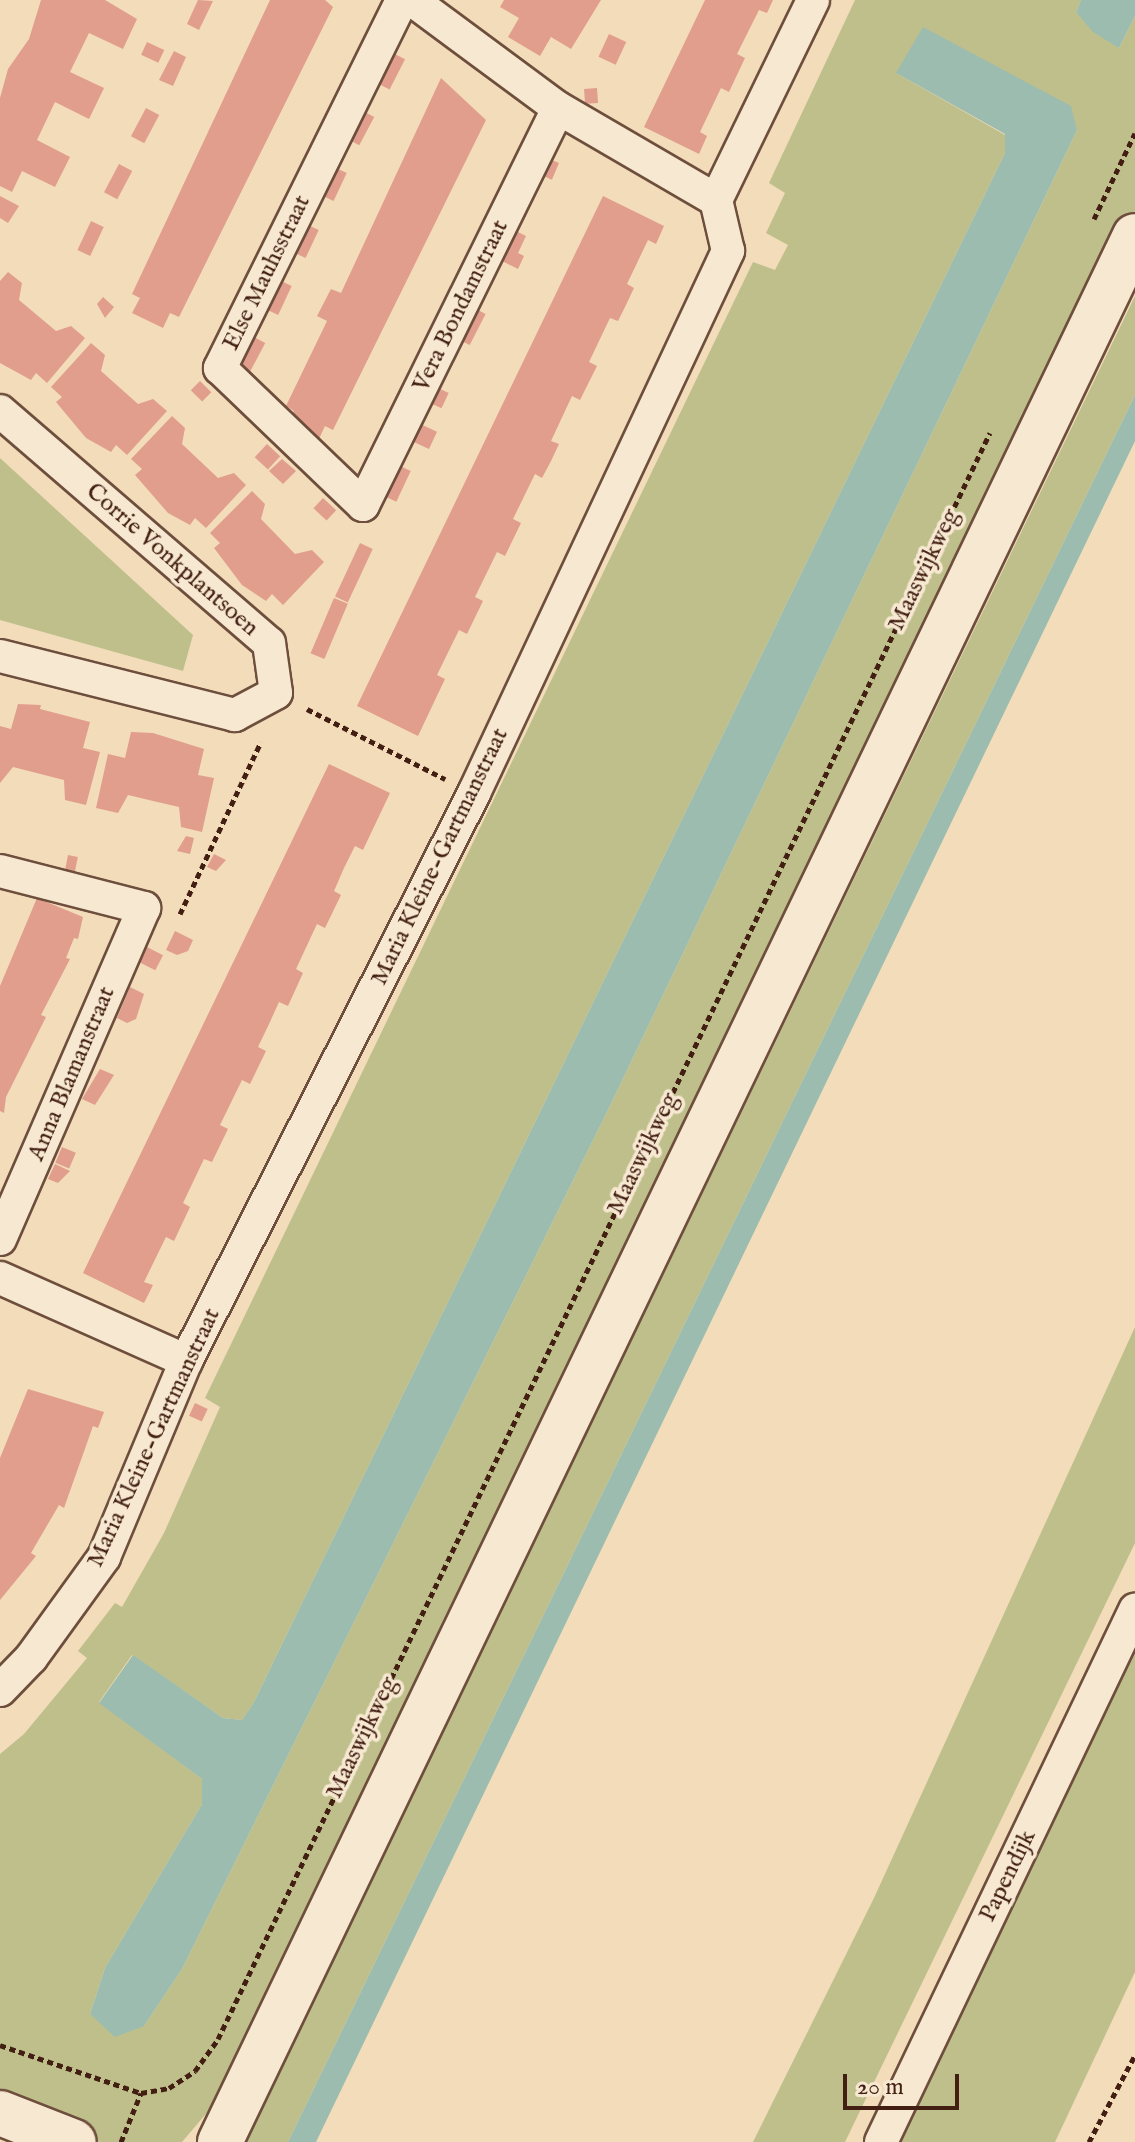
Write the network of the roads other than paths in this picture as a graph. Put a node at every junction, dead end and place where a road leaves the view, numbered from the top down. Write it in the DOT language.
graph roads {
  1 [pos="402,0"];
  2 [pos="412,0"];
  3 [pos="813,0"];
  4 [pos="558,108"];
  5 [pos="716,200"];
  6 [pos="1135,236"];
  7 [pos="0,411"];
  8 [pos="363,505"];
  9 [pos="0,656"];
  10 [pos="0,871"];
  11 [pos="0,1239"];
  12 [pos="0,1278"];
  13 [pos="186,1361"];
  14 [pos="1135,1610"];
  15 [pos="0,1690"];
  16 [pos="0,2113"];
  17 [pos="74,2142"];
  18 [pos="220,2142"];
  19 [pos="881,2142"];
  1 -- 8 [label="street, Else Mauhsstraat"];
  2 -- 4 [label="street"];
  3 -- 5 [label="street"];
  4 -- 5 [label="street"];
  4 -- 8 [label="street, Vera Bondamstraat"];
  5 -- 13 [label="street, Maria Kleine-Gartmanstraat"];
  6 -- 18 [label="street, Maaswijkweg"];
  7 -- 9 [label="street, Corrie Vonkplantsoen"];
  10 -- 11 [label="street, Anna Blamanstraat"];
  12 -- 13 [label="street"];
  13 -- 15 [label="street, Maria Kleine-Gartmanstraat"];
  14 -- 19 [label="street, Papendijk"];
  16 -- 17 [label="street"];
}
